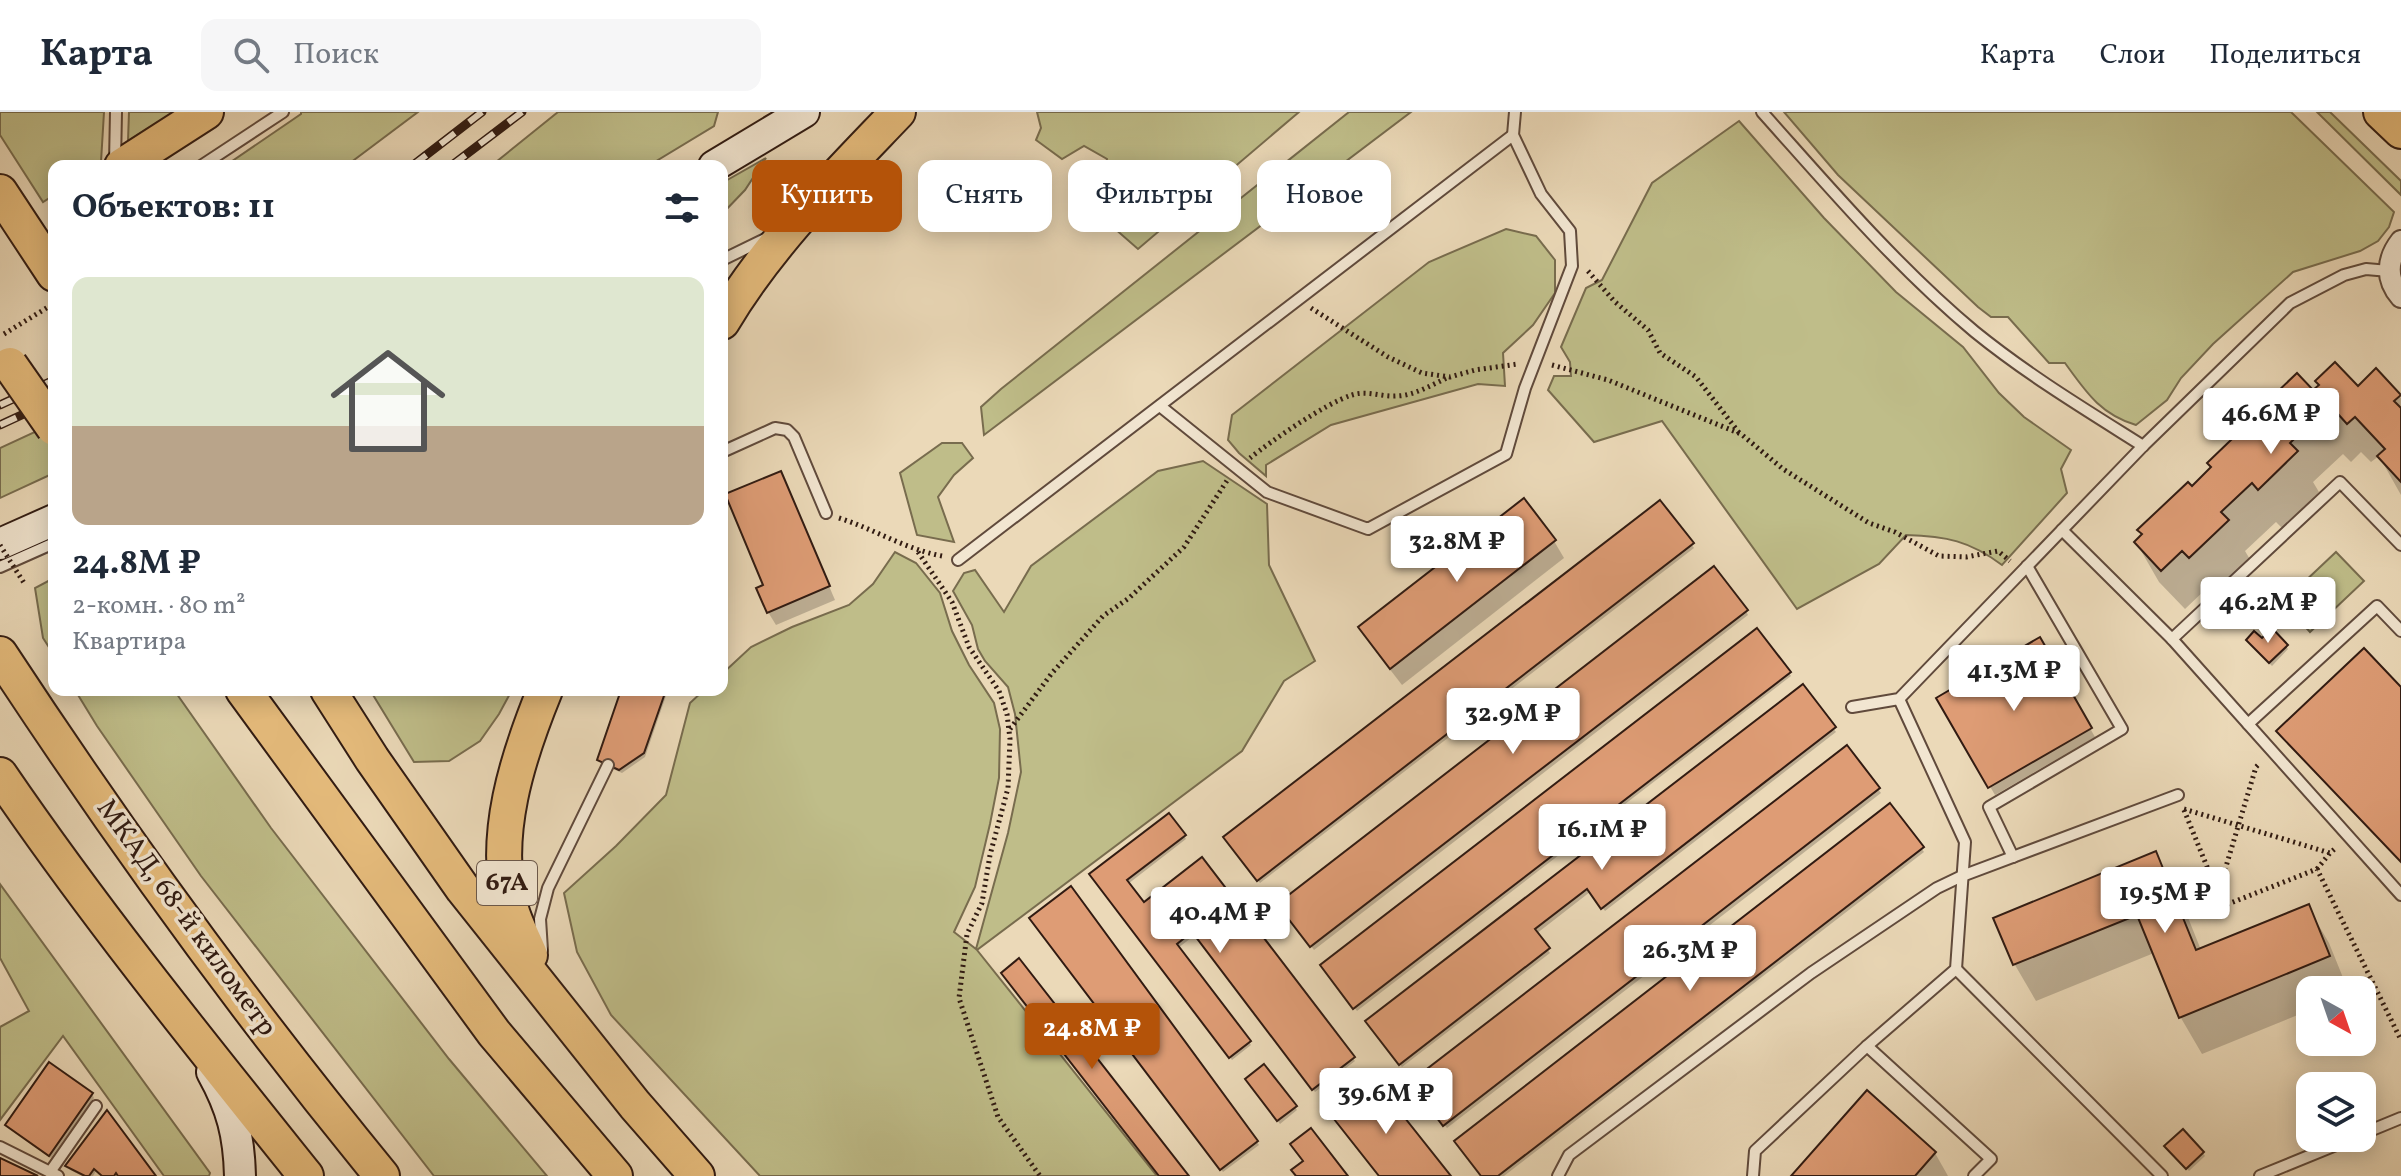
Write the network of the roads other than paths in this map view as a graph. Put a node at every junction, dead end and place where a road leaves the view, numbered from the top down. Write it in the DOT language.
graph roads {
  1 [pos="116,112"];
  2 [pos="206,112"];
  3 [pos="283,112"];
  4 [pos="804,112"];
  5 [pos="1515,112"];
  6 [pos="1762,112"];
  7 [pos="2381,112"];
  8 [pos="897,113"];
  9 [pos="2401,131"];
  10 [pos="1513,135"];
  11 [pos="115,160"];
  12 [pos="131,160"];
  13 [pos="210,160"];
  14 [pos="724,160"];
  15 [pos="853,160"];
  16 [pos="0,171"];
  17 [pos="0,192"];
  18 [pos="777,232"];
  19 [pos="787,232"];
  20 [pos="28,237"];
  21 [pos="2401,241"];
  22 [pos="728,257"];
  23 [pos="48,265"];
  24 [pos="2389,271"];
  25 [pos="2401,297"];
  26 [pos="728,312"];
  27 [pos="0,350"];
  28 [pos="1160,406"];
  29 [pos="48,419"];
  30 [pos="2143,446"];
  31 [pos="728,449"];
  32 [pos="826,513"];
  33 [pos="48,523"];
  34 [pos="2062,530"];
  35 [pos="0,545"];
  36 [pos="2401,545"];
  37 [pos="48,546"];
  38 [pos="958,560"];
  39 [pos="0,567"];
  40 [pos="2025,568"];
  41 [pos="2401,631"];
  42 [pos="2172,639"];
  43 [pos="0,654"];
  44 [pos="247,696"];
  45 [pos="332,696"];
  46 [pos="535,696"];
  47 [pos="543,696"];
  48 [pos="1899,699"];
  49 [pos="1852,707"];
  50 [pos="2248,724"];
  51 [pos="525,739"];
  52 [pos="608,765"];
  53 [pos="0,775"];
  54 [pos="2178,795"];
  55 [pos="2013,857"];
  56 [pos="1962,876"];
  57 [pos="2401,895"];
  58 [pos="1956,969"];
  59 [pos="544,980"];
  60 [pos="564,1017"];
  61 [pos="191,1032"];
  62 [pos="1867,1046"];
  63 [pos="96,1106"];
  64 [pos="2401,1118"];
  65 [pos="2376,1128"];
  66 [pos="0,1147"];
  67 [pos="2319,1152"];
  68 [pos="54,1174"];
  69 [pos="240,1176"];
  70 [pos="306,1176"];
  71 [pos="382,1176"];
  72 [pos="615,1176"];
  73 [pos="697,1176"];
  74 [pos="1558,1176"];
  75 [pos="1753,1176"];
  76 [pos="1974,1176"];
  77 [pos="2162,1176"];
  78 [pos="2260,1176"];
  1 -- 11 [label="lane"];
  2 -- 12 [label="main road"];
  3 -- 13 [label="lane"];
  4 -- 14 [label="main road"];
  5 -- 10 [label="lane"];
  6 -- 30 [label="lane"];
  7 -- 9 [label="main road"];
  8 -- 15 [label="main road"];
  10 -- 28 [label="lane"];
  10 -- 28 [label="lane"];
  16 -- 20 [label="main road"];
  17 -- 20 [label="main road"];
  18 -- 22 [label="lane"];
  19 -- 26 [label="main road"];
  20 -- 23 [label="main road"];
  21 -- 24 [label="street"];
  24 -- 25 [label="street"];
  24 -- 30 [label="lane"];
  27 -- 29 [label="main road, bridge"];
  28 -- 38 [label="lane"];
  30 -- 34 [label="lane"];
  31 -- 32 [label="lane"];
  33 -- 35 [label="main road"];
  34 -- 40 [label="lane"];
  34 -- 42 [label="lane"];
  36 -- 42 [label="lane"];
  37 -- 39 [label="lane"];
  40 -- 48 [label="lane"];
  40 -- 55 [label="lane"];
  41 -- 50 [label="lane"];
  42 -- 50 [label="lane"];
  43 -- 71 [label="main road, МКАД, 68-й километр"];
  44 -- 72 [label="main road"];
  45 -- 60 [label="main road"];
  46 -- 51 [label="main road"];
  47 -- 51 [label="main road, 67A"];
  48 -- 49 [label="lane"];
  48 -- 56 [label="lane"];
  50 -- 57 [label="lane"];
  51 -- 59 [label="main road, 67A"];
  52 -- 59 [label="lane"];
  53 -- 61 [label="main road"];
  54 -- 55 [label="lane"];
  55 -- 56 [label="lane"];
  56 -- 58 [label="lane"];
  56 -- 74 [label="lane"];
  58 -- 62 [label="lane"];
  58 -- 77 [label="lane"];
  59 -- 60 [label="main road, 67A"];
  60 -- 73 [label="main road"];
  61 -- 69 [label="main road"];
  61 -- 70 [label="main road"];
  62 -- 75 [label="lane"];
  62 -- 76 [label="lane"];
  63 -- 68 [label="lane"];
  64 -- 65 [label="lane"];
  66 -- 68 [label="lane"];
  67 -- 78 [label="lane"];
}
